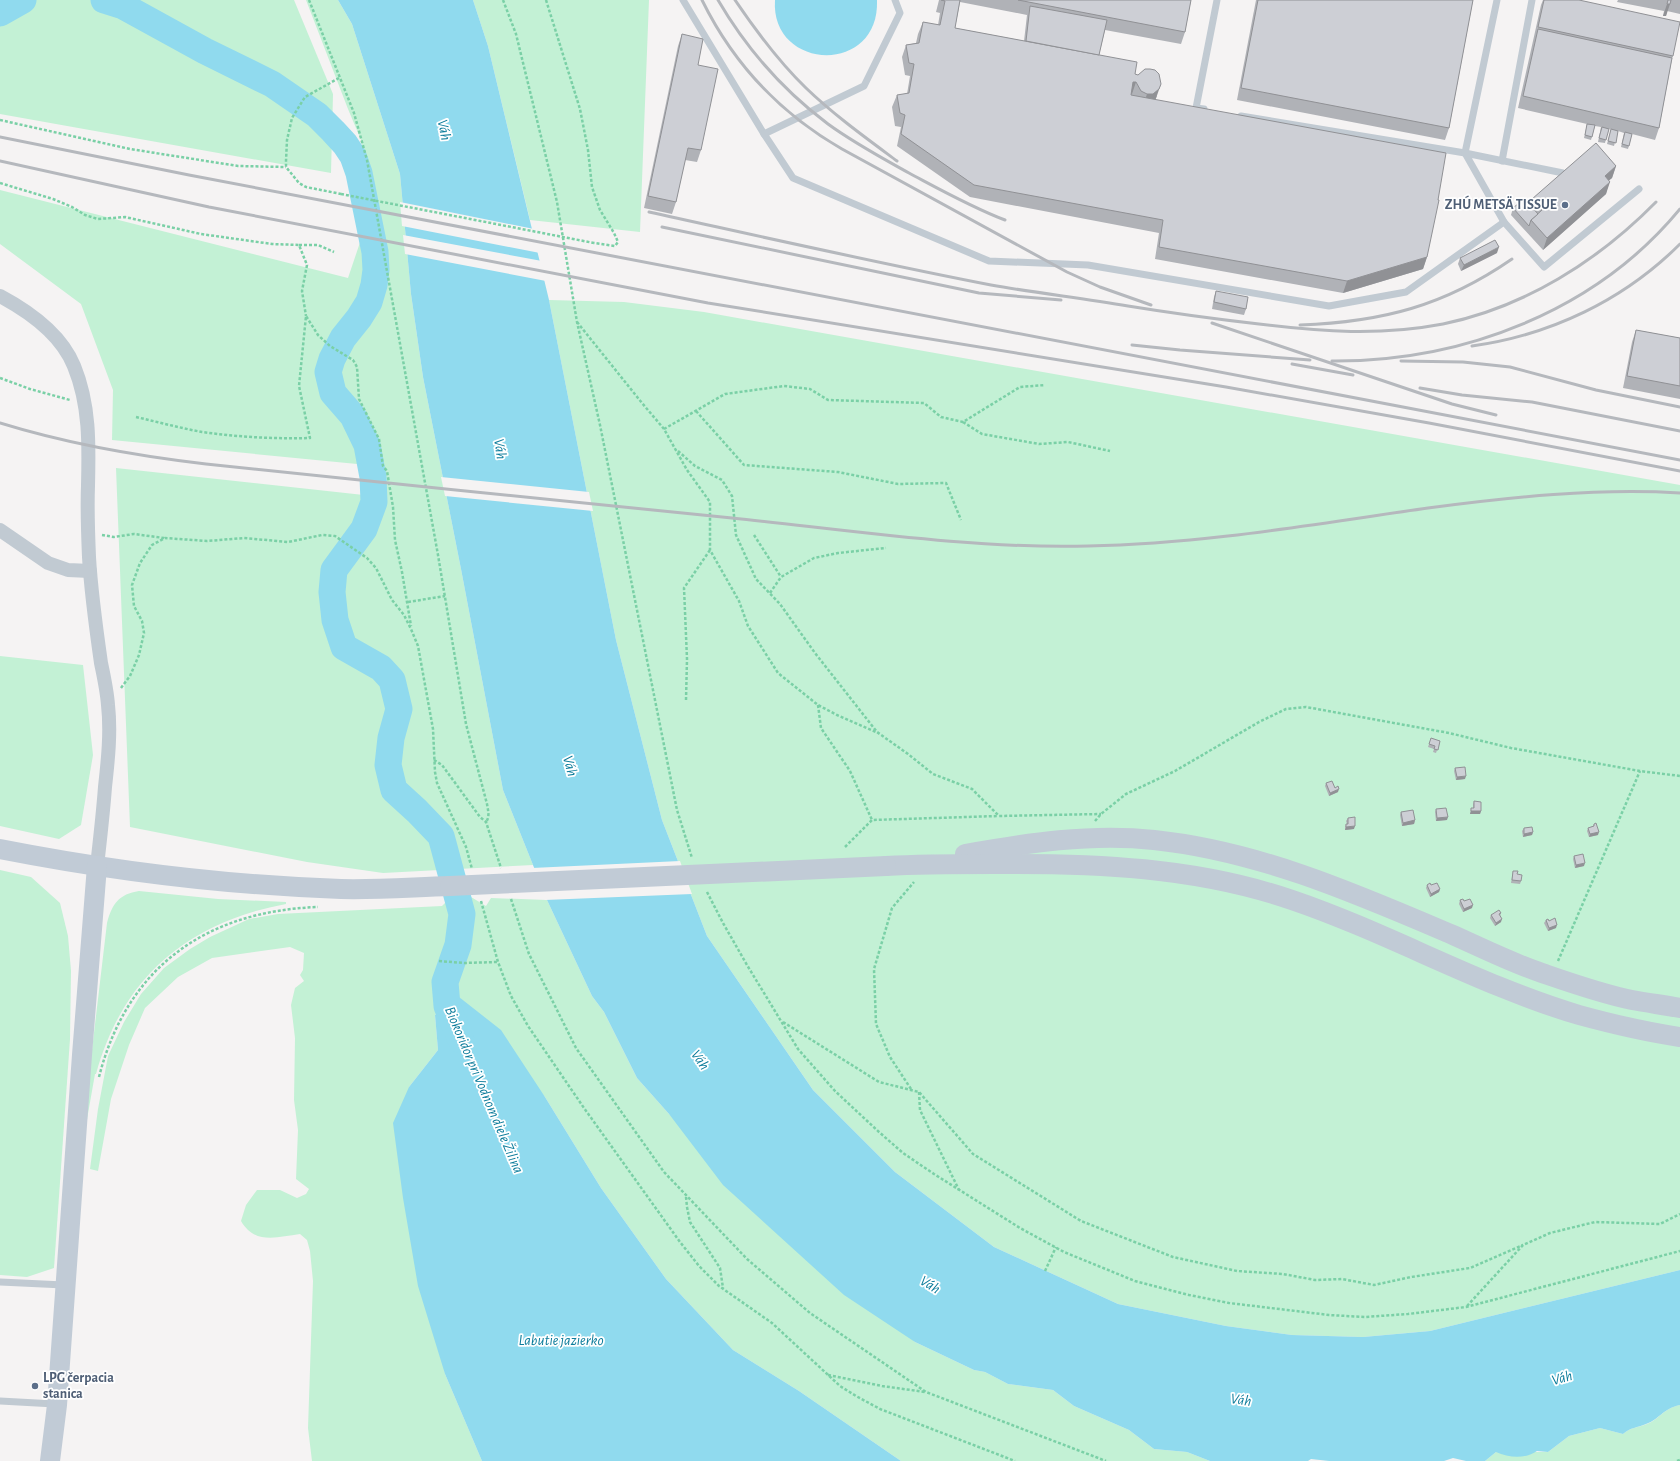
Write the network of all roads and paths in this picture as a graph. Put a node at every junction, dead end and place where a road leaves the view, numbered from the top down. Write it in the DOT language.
graph roads {
  1 [pos="309,0"];
  2 [pos="546,0"];
  3 [pos="683,0"];
  4 [pos="895,0"];
  5 [pos="1217,0"];
  6 [pos="1497,0"];
  7 [pos="1532,0"];
  8 [pos="340,78"];
  9 [pos="1211,111"];
  10 [pos="1234,114"];
  11 [pos="0,120"];
  12 [pos="764,134"];
  13 [pos="1465,153"];
  14 [pos="1502,161"];
  15 [pos="286,167"];
  16 [pos="1564,173"];
  17 [pos="0,183"];
  18 [pos="1639,189"];
  19 [pos="1504,222"];
  20 [pos="299,245"];
  21 [pos="334,252"];
  22 [pos="0,296"];
  23 [pos="306,316"];
  24 [pos="577,322"];
  25 [pos="0,378"];
  26 [pos="1045,385"];
  27 [pos="87,411"];
  28 [pos="696,411"];
  29 [pos="136,417"];
  30 [pos="963,422"];
  31 [pos="664,429"];
  32 [pos="678,451"];
  33 [pos="1110,451"];
  34 [pos="961,520"];
  35 [pos="0,530"];
  36 [pos="102,535"];
  37 [pos="754,535"];
  38 [pos="165,538"];
  39 [pos="886,548"];
  40 [pos="710,550"];
  41 [pos="90,571"];
  42 [pos="781,577"];
  43 [pos="770,593"];
  44 [pos="445,596"];
  45 [pos="408,602"];
  46 [pos="411,629"];
  47 [pos="119,690"];
  48 [pos="686,700"];
  49 [pos="818,705"];
  50 [pos="877,732"];
  51 [pos="434,760"];
  52 [pos="1640,771"];
  53 [pos="1680,776"];
  54 [pos="1101,814"];
  55 [pos="999,816"];
  56 [pos="872,820"];
  57 [pos="486,822"];
  58 [pos="1093,824"];
  59 [pos="845,847"];
  60 [pos="0,849"];
  61 [pos="97,866"];
  62 [pos="472,870"];
  63 [pos="913,873"];
  64 [pos="503,874"];
  65 [pos="510,896"];
  66 [pos="481,901"];
  67 [pos="326,907"];
  68 [pos="439,960"];
  69 [pos="498,962"];
  70 [pos="1551,976"];
  71 [pos="1680,995"];
  72 [pos="1631,1000"];
  73 [pos="1680,1008"];
  74 [pos="782,1021"];
  75 [pos="1680,1037"];
  76 [pos="98,1080"];
  77 [pos="911,1090"];
  78 [pos="919,1092"];
  79 [pos="960,1192"];
  80 [pos="686,1196"];
  81 [pos="1680,1214"];
  82 [pos="1523,1245"];
  83 [pos="1056,1247"];
  84 [pos="1045,1271"];
  85 [pos="0,1282"];
  86 [pos="66,1285"];
  87 [pos="723,1289"];
  88 [pos="1466,1307"];
  89 [pos="828,1375"];
  90 [pos="926,1392"];
  91 [pos="0,1401"];
  92 [pos="57,1404"];
  93 [pos="50,1461"];
  94 [pos="1015,1461"];
  95 [pos="1106,1461"];
  1 -- 8 [label="path"];
  2 -- 15 [label="path, bridge"];
  3 -- 12 [label="lane"];
  4 -- 12 [label="lane"];
  5 -- 9 [label="lane"];
  6 -- 13 [label="lane"];
  7 -- 14 [label="lane"];
  8 -- 15 [label="path"];
  8 -- 44 [label="path"];
  10 -- 13 [label="lane"];
  11 -- 15 [label="path"];
  12 -- 19 [label="lane"];
  13 -- 14 [label="lane"];
  13 -- 19 [label="lane"];
  14 -- 16 [label="lane"];
  17 -- 20 [label="path"];
  18 -- 19 [label="lane"];
  20 -- 21 [label="path"];
  20 -- 23 [label="path"];
  22 -- 27 [label="street"];
  23 -- 29 [label="path"];
  23 -- 45 [label="path"];
  24 -- 31 [label="path"];
  25 -- 27 [label="path"];
  26 -- 30 [label="path"];
  27 -- 41 [label="street"];
  28 -- 30 [label="path"];
  28 -- 31 [label="path"];
  28 -- 34 [label="path"];
  30 -- 33 [label="path"];
  31 -- 32 [label="path"];
  32 -- 40 [label="path"];
  32 -- 43 [label="path"];
  35 -- 41 [label="street"];
  36 -- 38 [label="path"];
  37 -- 42 [label="path"];
  38 -- 46 [label="path"];
  38 -- 47 [label="path"];
  39 -- 42 [label="path"];
  40 -- 48 [label="path"];
  40 -- 49 [label="path"];
  41 -- 61 [label="street"];
  42 -- 43 [label="path"];
  43 -- 50 [label="path"];
  44 -- 45 [label="path"];
  44 -- 57 [label="path"];
  45 -- 46 [label="path"];
  46 -- 51 [label="path"];
  49 -- 50 [label="path"];
  49 -- 56 [label="path"];
  50 -- 55 [label="path"];
  51 -- 57 [label="path"];
  51 -- 62 [label="path"];
  52 -- 53 [label="path"];
  52 -- 54 [label="path"];
  52 -- 70 [label="path"];
  54 -- 55 [label="path"];
  54 -- 58 [label="path"];
  55 -- 56 [label="path"];
  56 -- 59 [label="path"];
  57 -- 64 [label="path"];
  60 -- 61 [label="main road"];
  61 -- 63 [label="main road, bridge"];
  61 -- 86 [label="main road"];
  63 -- 70 [label="main road"];
  63 -- 75 [label="main road"];
  63 -- 77 [label="path"];
  65 -- 80 [label="path"];
  66 -- 69 [label="path"];
  67 -- 76 [label="path"];
  68 -- 69 [label="path"];
  69 -- 87 [label="path"];
  70 -- 72 [label="main road"];
  71 -- 72 [label="main road"];
  72 -- 73 [label="main road"];
  74 -- 77 [label="path"];
  77 -- 78 [label="path"];
  78 -- 79 [label="path"];
  78 -- 82 [label="path"];
  80 -- 87 [label="path"];
  80 -- 90 [label="path"];
  81 -- 82 [label="path"];
  82 -- 88 [label="path"];
  83 -- 84 [label="path"];
  85 -- 86 [label="lane"];
  86 -- 92 [label="main road"];
  87 -- 89 [label="path"];
  89 -- 90 [label="path"];
  89 -- 94 [label="path"];
  90 -- 95 [label="path"];
  91 -- 92 [label="lane"];
  92 -- 93 [label="main road"];
}
